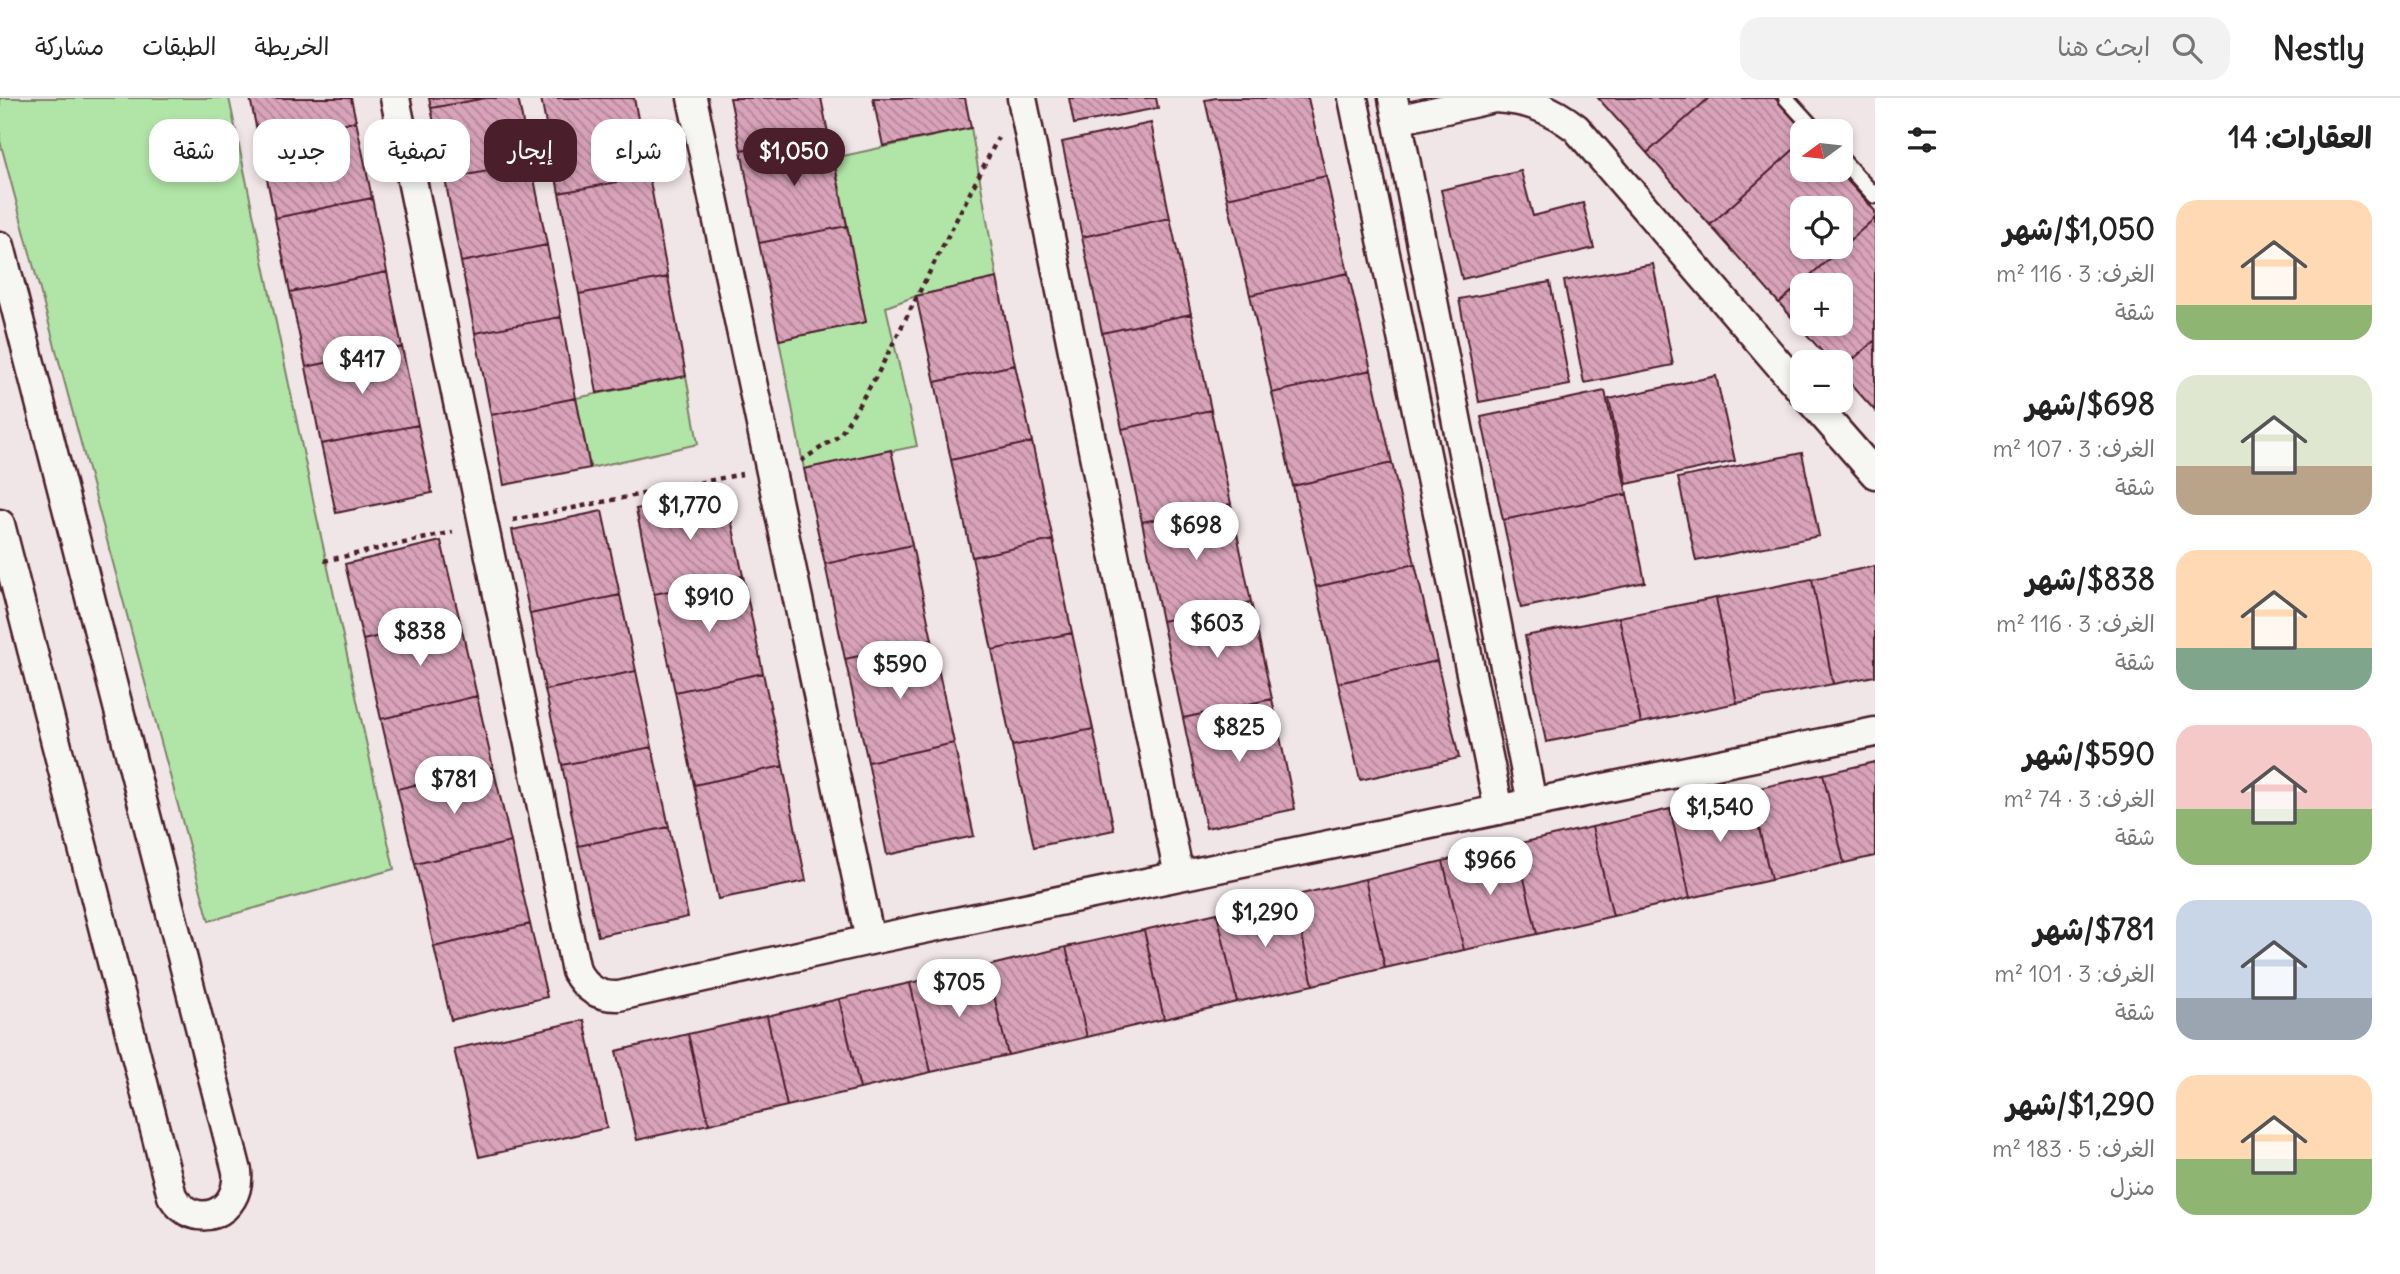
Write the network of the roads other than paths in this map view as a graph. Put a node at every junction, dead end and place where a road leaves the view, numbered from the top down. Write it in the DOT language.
graph roads {
  1 [pos="395,98"];
  2 [pos="692,98"];
  3 [pos="1022,98"];
  4 [pos="1353,98"];
  5 [pos="1495,98"];
  6 [pos="1786,98"];
  7 [pos="1395,109"];
  8 [pos="1805,119"];
  9 [pos="1853,172"];
  10 [pos="1875,196"];
  11 [pos="0,246"];
  12 [pos="1447,376"];
  13 [pos="1790,377"];
  14 [pos="1412,384"];
  15 [pos="1822,413"];
  16 [pos="1875,474"];
  17 [pos="0,524"];
  18 [pos="1875,732"];
  19 [pos="1532,803"];
  20 [pos="1499,810"];
  21 [pos="1179,876"];
  22 [pos="870,940"];
  1 -- 22 [label="street"];
  2 -- 22 [label="street"];
  3 -- 21 [label="street"];
  4 -- 14 [label="street"];
  5 -- 7 [label="street"];
  5 -- 13 [label="street"];
  6 -- 8 [label="lane"];
  7 -- 12 [label="street"];
  9 -- 10 [label="lane"];
  11 -- 17 [label="street"];
  12 -- 14 [label="street"];
  12 -- 19 [label="street"];
  14 -- 20 [label="street"];
  15 -- 16 [label="street"];
  18 -- 19 [label="street"];
  19 -- 20 [label="street"];
  20 -- 21 [label="street"];
  21 -- 22 [label="street"];
}
